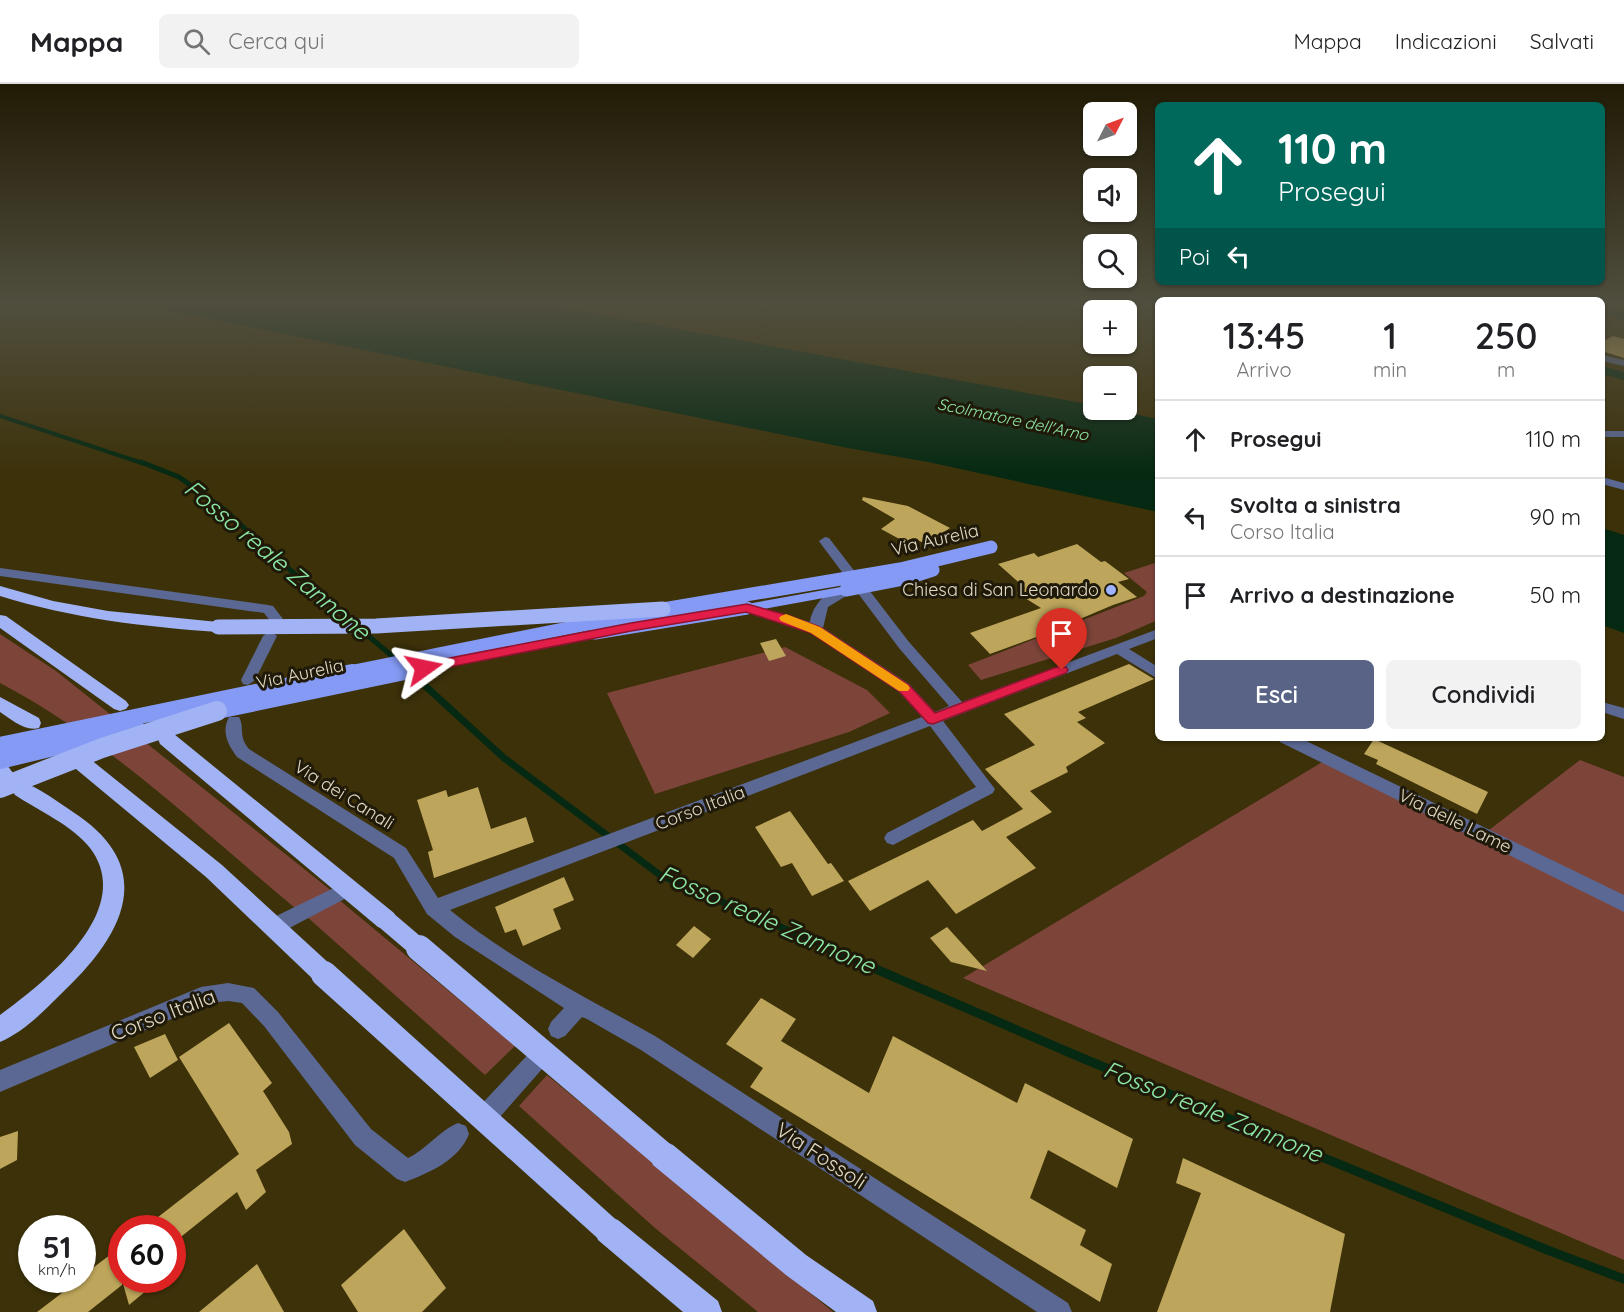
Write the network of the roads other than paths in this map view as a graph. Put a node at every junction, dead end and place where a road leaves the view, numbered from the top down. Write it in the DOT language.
graph roads {
  1 [pos="1605,434"];
  2 [pos="1624,434"];
  3 [pos="1605,481"];
  4 [pos="1624,487"];
  5 [pos="825,541"];
  6 [pos="0,572"];
  7 [pos="846,590"];
  8 [pos="0,591"];
  9 [pos="747,608"];
  10 [pos="663,609"];
  11 [pos="276,619"];
  12 [pos="0,620"];
  13 [pos="816,630"];
  14 [pos="1155,634"];
  15 [pos="270,636"];
  16 [pos="1119,649"];
  17 [pos="1155,672"];
  18 [pos="248,680"];
  19 [pos="0,704"];
  20 [pos="120,705"];
  21 [pos="1605,708"];
  22 [pos="960,709"];
  23 [pos="1624,714"];
  24 [pos="225,716"];
  25 [pos="933,719"];
  26 [pos="32,723"];
  27 [pos="167,739"];
  28 [pos="1292,741"];
  29 [pos="0,744"];
  30 [pos="83,764"];
  31 [pos="5,777"];
  32 [pos="893,838"];
  33 [pos="348,889"];
  34 [pos="1624,904"];
  35 [pos="434,908"];
  36 [pos="273,927"];
  37 [pos="579,1006"];
  38 [pos="558,1029"];
  39 [pos="0,1030"];
  40 [pos="543,1053"];
  41 [pos="0,1082"];
  42 [pos="484,1118"];
  43 [pos="458,1134"];
  44 [pos="707,1312"];
  45 [pos="862,1312"];
  46 [pos="1059,1312"];
  1 -- 2 [label="street"];
  3 -- 4 [label="street"];
  5 -- 22 [label="street"];
  6 -- 11 [label="street"];
  7 -- 9 [label="main road, Via Aurelia"];
  7 -- 10 [label="main road, Via Aurelia, bridge"];
  7 -- 13 [label="street"];
  8 -- 10 [label="highway, bridge"];
  9 -- 13 [label="street"];
  9 -- 24 [label="main road, Via Aurelia, bridge"];
  10 -- 29 [label="main road, Via Aurelia, bridge"];
  12 -- 20 [label="highway"];
  13 -- 25 [label="street"];
  14 -- 16 [label="street, Corso Italia"];
  15 -- 18 [label="street"];
  16 -- 17 [label="street"];
  16 -- 22 [label="street, Corso Italia"];
  19 -- 26 [label="highway"];
  21 -- 23 [label="street"];
  22 -- 25 [label="street, Corso Italia"];
  24 -- 31 [label="highway, bridge"];
  24 -- 31 [label="main road, Via Aurelia, bridge"];
  24 -- 35 [label="street, Via dei Canali"];
  25 -- 32 [label="street"];
  25 -- 35 [label="street, Corso Italia"];
  27 -- 33 [label="highway"];
  28 -- 34 [label="street, Via delle Lame"];
  30 -- 36 [label="highway"];
  31 -- 39 [label="highway"];
  33 -- 36 [label="street"];
  33 -- 40 [label="highway, bridge"];
  35 -- 37 [label="street"];
  36 -- 42 [label="highway, bridge"];
  37 -- 38 [label="street"];
  37 -- 46 [label="street, Via Fossoli"];
  40 -- 42 [label="street"];
  40 -- 45 [label="highway, bridge"];
  41 -- 43 [label="street, Corso Italia"];
  42 -- 44 [label="highway, bridge"];
}
